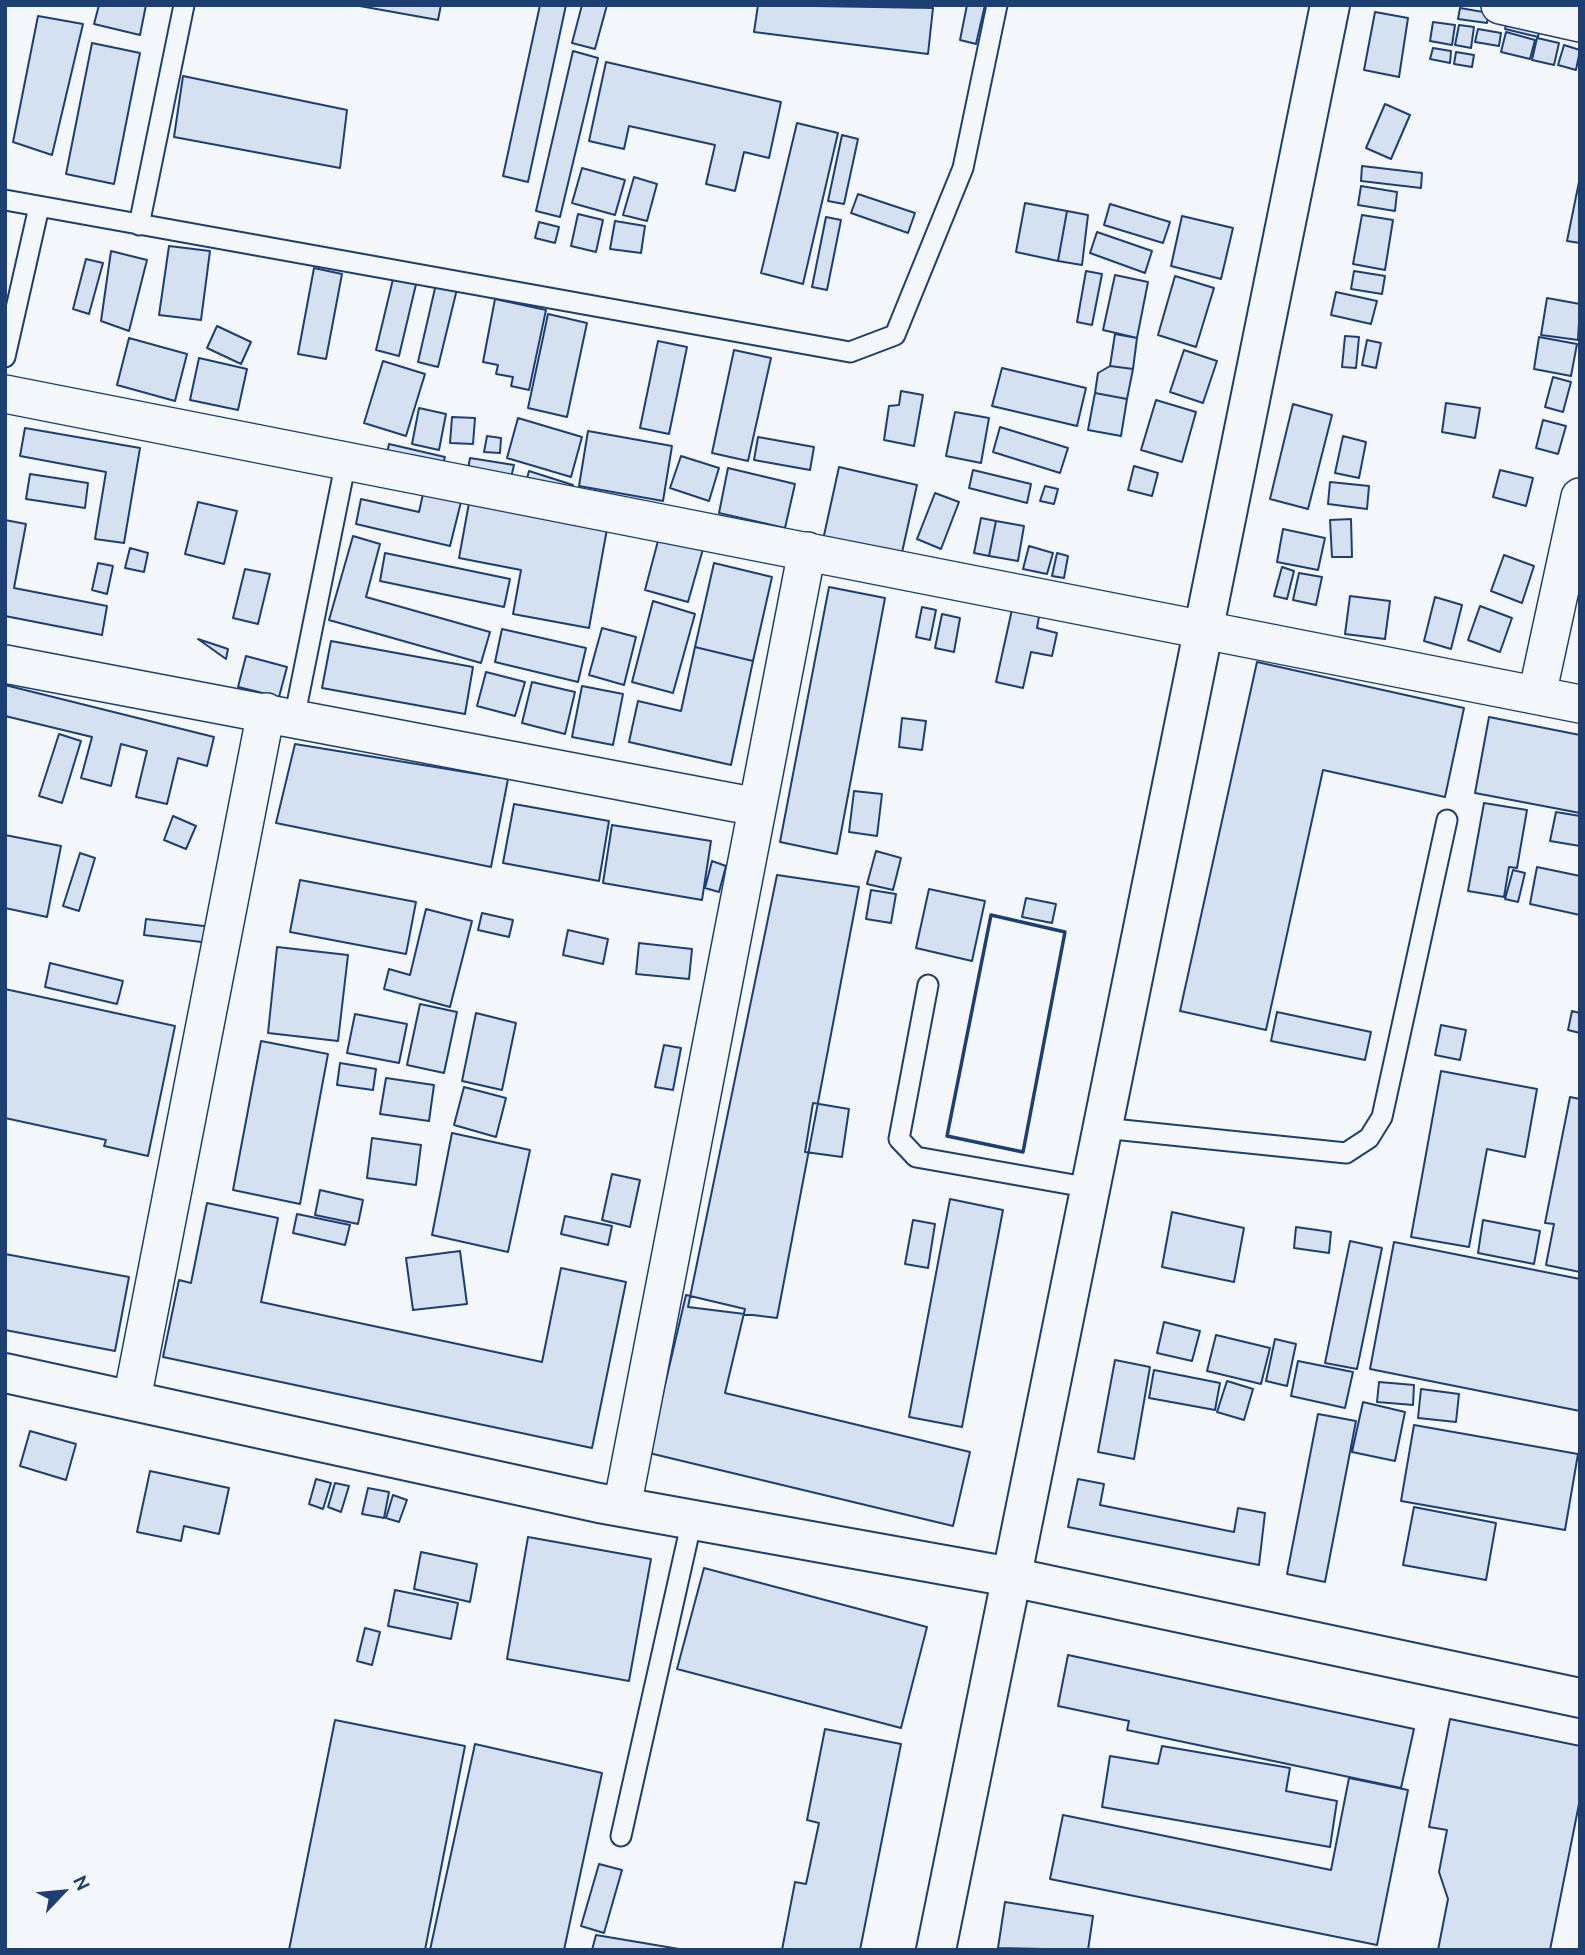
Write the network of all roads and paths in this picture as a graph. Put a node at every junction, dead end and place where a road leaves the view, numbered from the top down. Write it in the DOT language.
graph roads {
  1 [pos="184,5"];
  2 [pos="997,5"];
  3 [pos="1330,5"];
  4 [pos="1500,5"];
  5 [pos="1580,23"];
  6 [pos="5,200"];
  7 [pos="39,207"];
  8 [pos="139,225"];
  9 [pos="5,357"];
  10 [pos="5,394"];
  11 [pos="346,461"];
  12 [pos="1580,497"];
  13 [pos="807,551"];
  14 [pos="1203,629"];
  15 [pos="5,664"];
  16 [pos="1537,695"];
  17 [pos="1580,704"];
  18 [pos="280,716"];
  19 [pos="757,807"];
  20 [pos="1447,820"];
  21 [pos="928,985"];
  22 [pos="1103,1128"];
  23 [pos="1091,1188"];
  24 [pos="5,1373"];
  25 [pos="132,1399"];
  26 [pos="622,1507"];
  27 [pos="692,1520"];
  28 [pos="1011,1577"];
  29 [pos="1580,1698"];
  30 [pos="621,1836"];
  31 [pos="936,1950"];
  1 -- 8 [label="lane"];
  2 -- 8 [label="lane"];
  3 -- 14 [label="street"];
  4 -- 5 [label="street"];
  6 -- 7 [label="lane"];
  7 -- 8 [label="lane"];
  7 -- 9 [label="lane"];
  10 -- 11 [label="street"];
  11 -- 13 [label="street"];
  11 -- 18 [label="lane"];
  12 -- 16 [label="street"];
  13 -- 14 [label="street"];
  13 -- 19 [label="street"];
  14 -- 16 [label="street"];
  14 -- 22 [label="street"];
  15 -- 18 [label="street"];
  16 -- 17 [label="street"];
  18 -- 19 [label="street"];
  18 -- 25 [label="street"];
  19 -- 26 [label="street"];
  20 -- 22 [label="lane"];
  21 -- 23 [label="lane"];
  22 -- 23 [label="street"];
  23 -- 28 [label="street"];
  24 -- 25 [label="street"];
  25 -- 26 [label="street"];
  26 -- 27 [label="street"];
  27 -- 28 [label="street"];
  27 -- 30 [label="lane"];
  28 -- 29 [label="street"];
  28 -- 31 [label="street"];
}
